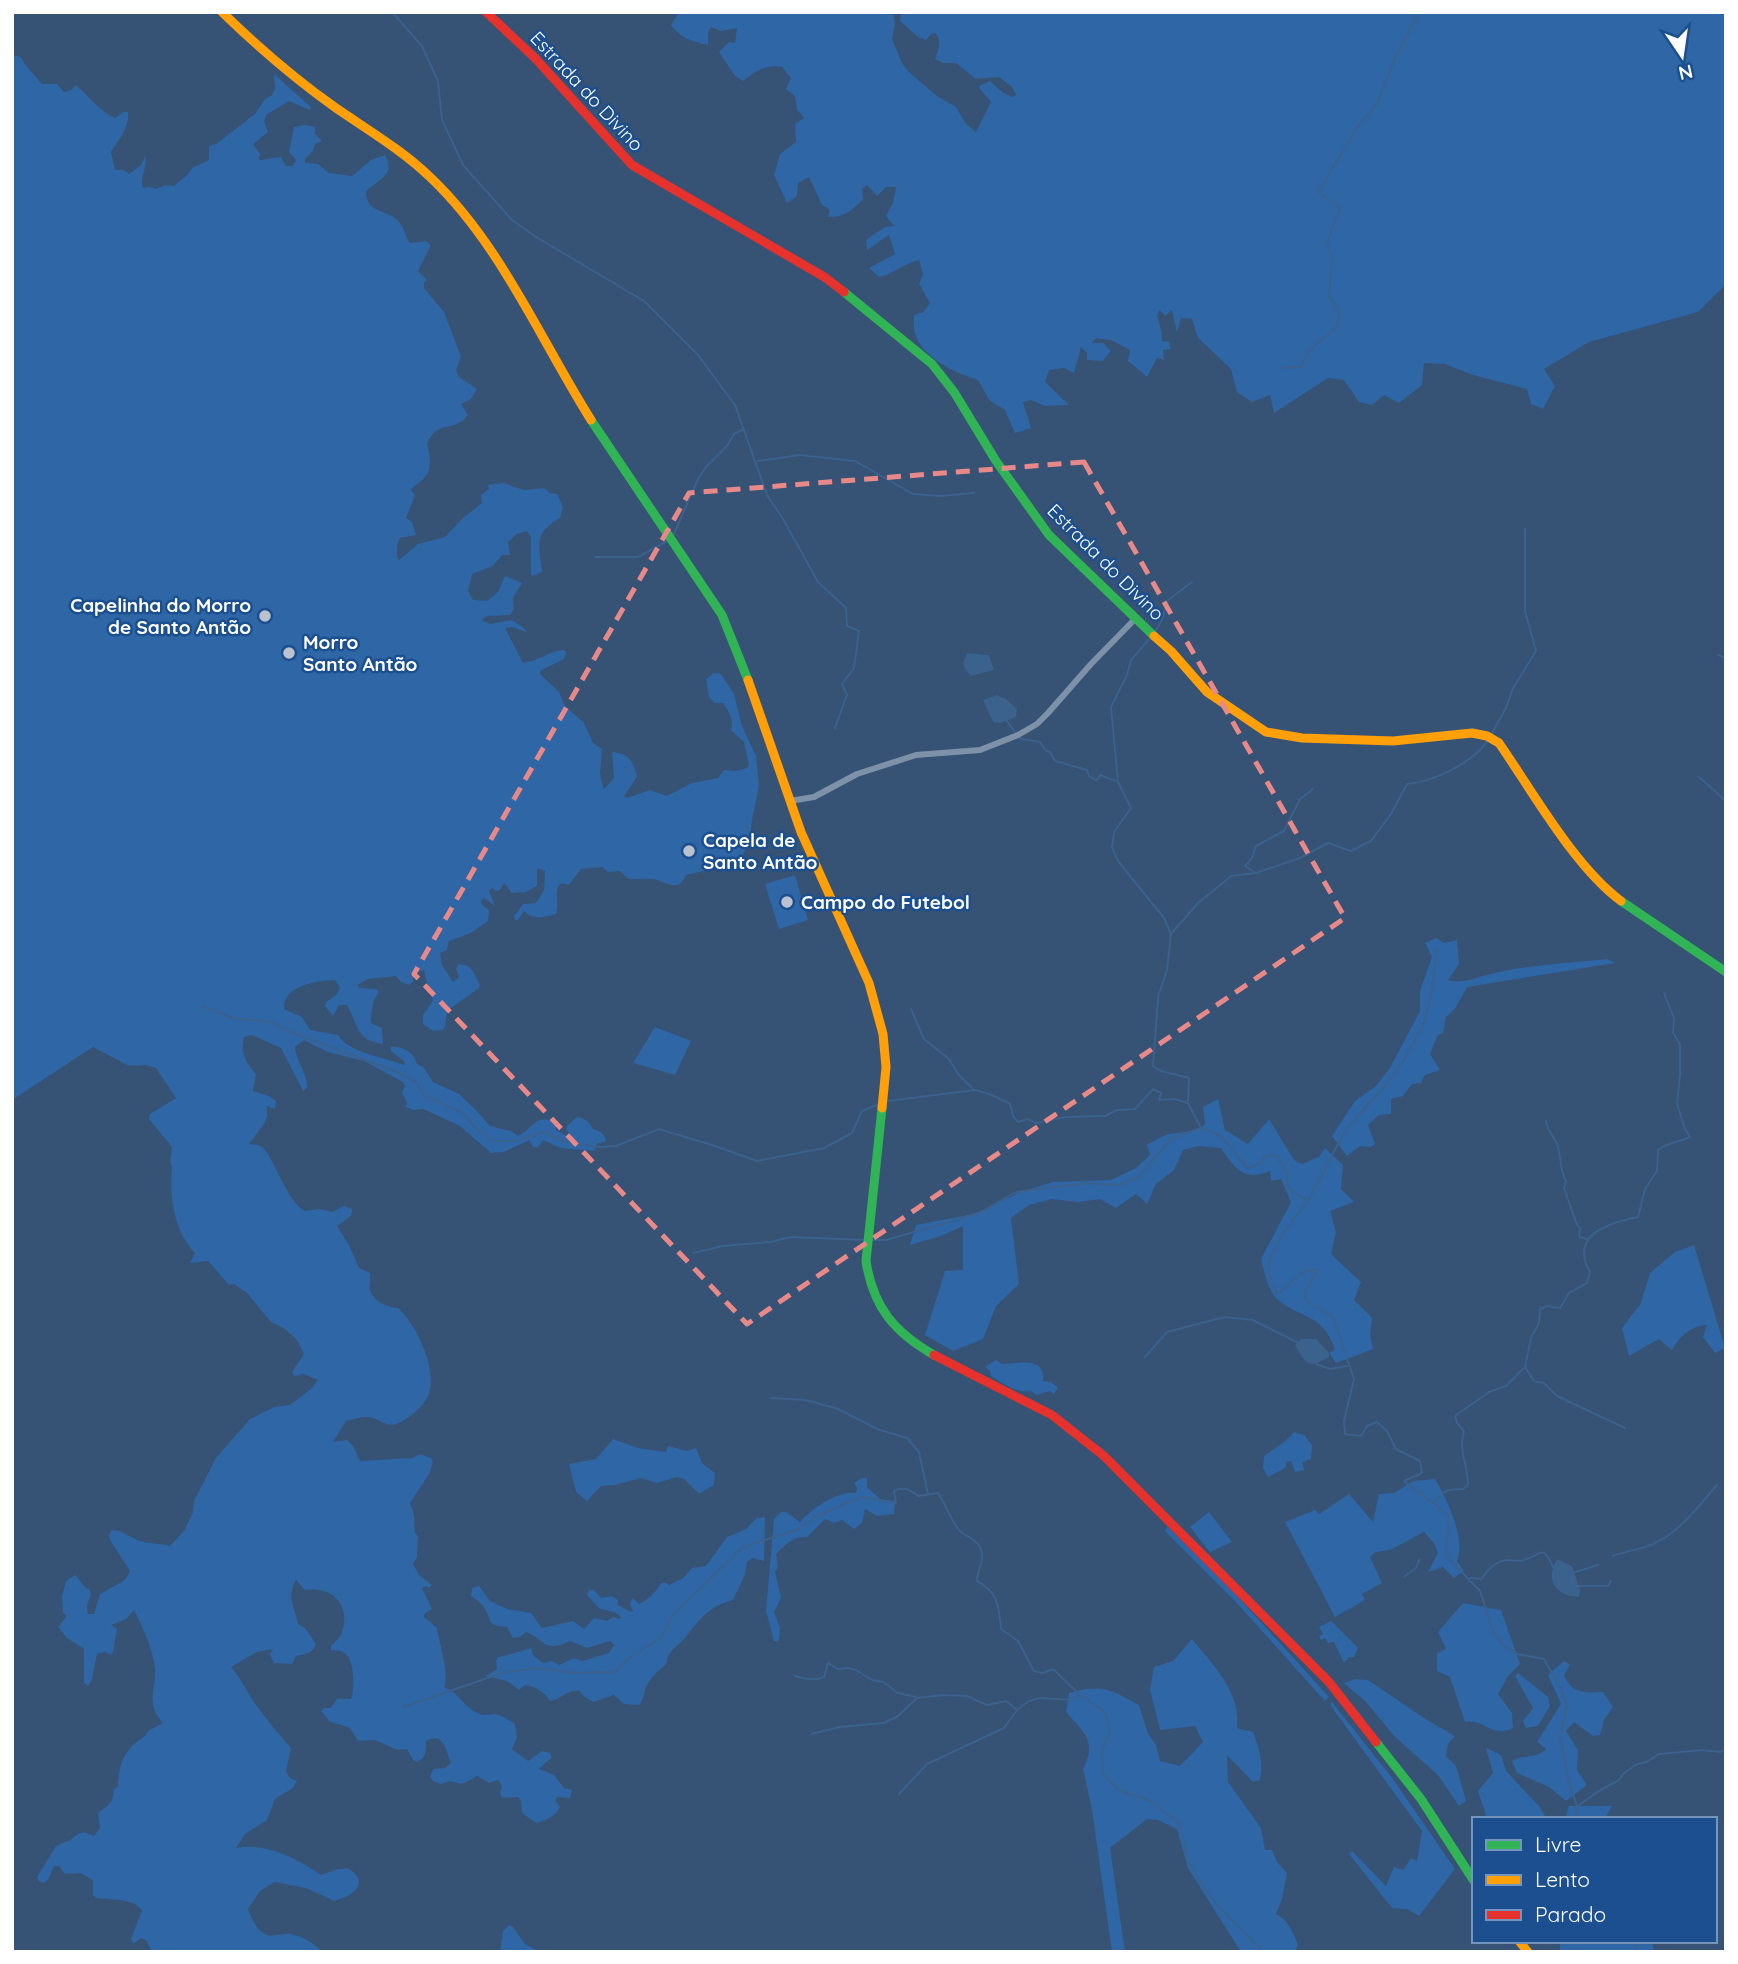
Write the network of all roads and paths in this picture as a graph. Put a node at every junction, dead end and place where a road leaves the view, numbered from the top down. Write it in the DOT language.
graph roads {
  1 [pos="222,12"];
  2 [pos="486,12"];
  3 [pos="1135,619"];
  4 [pos="790,801"];
  5 [pos="1726,972"];
  6 [pos="1472,1878"];
  1 -- 4 [label="main road"];
  2 -- 3 [label="main road, Estrada do Divino"];
  3 -- 4 [label="street"];
  3 -- 5 [label="main road, Estrada do Divino"];
  4 -- 6 [label="main road"];
}
